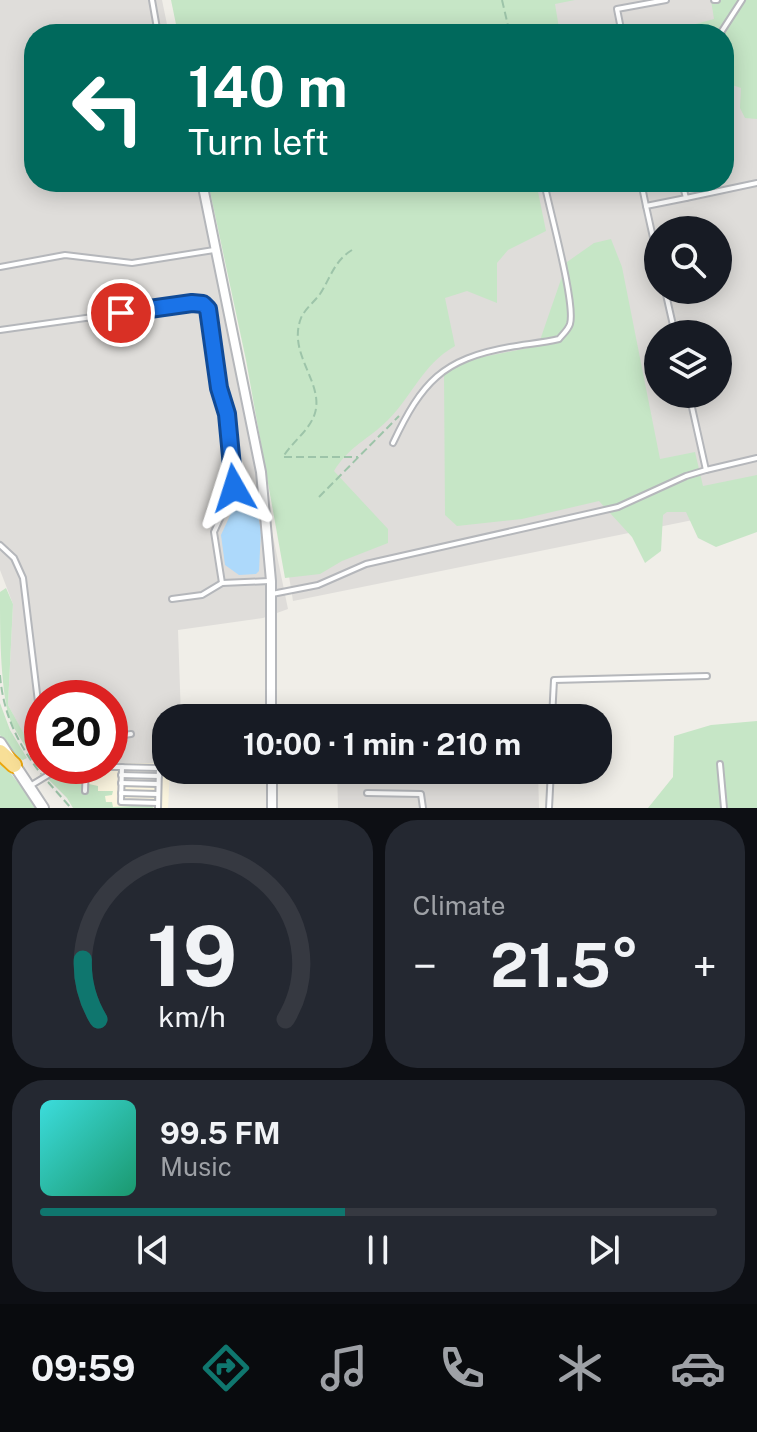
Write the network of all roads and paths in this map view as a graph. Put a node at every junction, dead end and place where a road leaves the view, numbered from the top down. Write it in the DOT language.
graph roads {
  1 [pos="152,0"];
  2 [pos="502,0"];
  3 [pos="666,0"];
  4 [pos="742,0"];
  5 [pos="156,24"];
  6 [pos="508,24"];
  7 [pos="620,24"];
  8 [pos="726,24"];
  9 [pos="757,183"];
  10 [pos="734,188"];
  11 [pos="204,192"];
  12 [pos="546,192"];
  13 [pos="643,192"];
  14 [pos="684,192"];
  15 [pos="714,192"];
  16 [pos="686,198"];
  17 [pos="646,206"];
  18 [pos="648,216"];
  19 [pos="216,250"];
  20 [pos="352,250"];
  21 [pos="0,267"];
  22 [pos="0,330"];
  23 [pos="415,402"];
  24 [pos="692,408"];
  25 [pos="393,443"];
  26 [pos="358,457"];
  27 [pos="757,458"];
  28 [pos="706,470"];
  29 [pos="319,497"];
  30 [pos="0,545"];
  31 [pos="271,581"];
  32 [pos="222,583"];
  33 [pos="271,594"];
  34 [pos="172,599"];
  35 [pos="0,675"];
  36 [pos="707,676"];
  37 [pos="35,680"];
  38 [pos="271,704"];
  39 [pos="553,704"];
  40 [pos="128,734"];
  41 [pos="131,734"];
  42 [pos="0,743"];
  43 [pos="24,746"];
  44 [pos="0,752"];
  45 [pos="720,764"];
  46 [pos="14,765"];
  47 [pos="128,767"];
  48 [pos="152,768"];
  49 [pos="128,775"];
  50 [pos="152,776"];
  51 [pos="128,783"];
  52 [pos="34,784"];
  53 [pos="50,784"];
  54 [pos="85,784"];
  55 [pos="121,784"];
  56 [pos="152,784"];
  57 [pos="158,784"];
  58 [pos="272,784"];
  59 [pos="550,784"];
  60 [pos="29,787"];
  61 [pos="85,791"];
  62 [pos="121,793"];
  63 [pos="367,793"];
  64 [pos="158,794"];
  65 [pos="158,806"];
  66 [pos="43,808"];
  67 [pos="71,808"];
  68 [pos="272,808"];
  69 [pos="423,808"];
  70 [pos="549,808"];
  71 [pos="724,808"];
  1 -- 5 [label="lane"];
  2 -- 6 [label="path"];
  3 -- 7 [label="lane"];
  4 -- 8 [label="lane"];
  9 -- 10 [label="lane"];
  11 -- 19 [label="street"];
  12 -- 23 [label="lane"];
  13 -- 17 [label="lane"];
  14 -- 16 [label="lane"];
  15 -- 16 [label="lane"];
  16 -- 17 [label="lane"];
  17 -- 18 [label="lane"];
  19 -- 21 [label="lane"];
  19 -- 31 [label="street"];
  20 -- 26 [label="path"];
  22 -- 32 [label="lane"];
  23 -- 25 [label="lane"];
  23 -- 26 [label="path"];
  24 -- 28 [label="lane"];
  26 -- 29 [label="path"];
  27 -- 28 [label="lane"];
  28 -- 33 [label="lane"];
  30 -- 37 [label="lane"];
  31 -- 32 [label="lane"];
  31 -- 33 [label="street"];
  32 -- 34 [label="lane"];
  33 -- 38 [label="street"];
  35 -- 43 [label="path"];
  36 -- 39 [label="lane"];
  40 -- 41 [label="lane"];
  42 -- 46 [label="street"];
  44 -- 46 [label="highway"];
  45 -- 71 [label="lane"];
  46 -- 60 [label="street"];
  47 -- 48 [label="lane"];
  49 -- 50 [label="lane"];
  51 -- 56 [label="lane"];
  52 -- 60 [label="lane"];
  53 -- 67 [label="path"];
  54 -- 61 [label="lane"];
  55 -- 62 [label="lane"];
  57 -- 64 [label="lane"];
  58 -- 68 [label="street"];
  59 -- 70 [label="lane"];
  60 -- 66 [label="street"];
  62 -- 64 [label="lane"];
  62 -- 65 [label="lane"];
  63 -- 69 [label="lane"];
  64 -- 65 [label="lane"];
}
